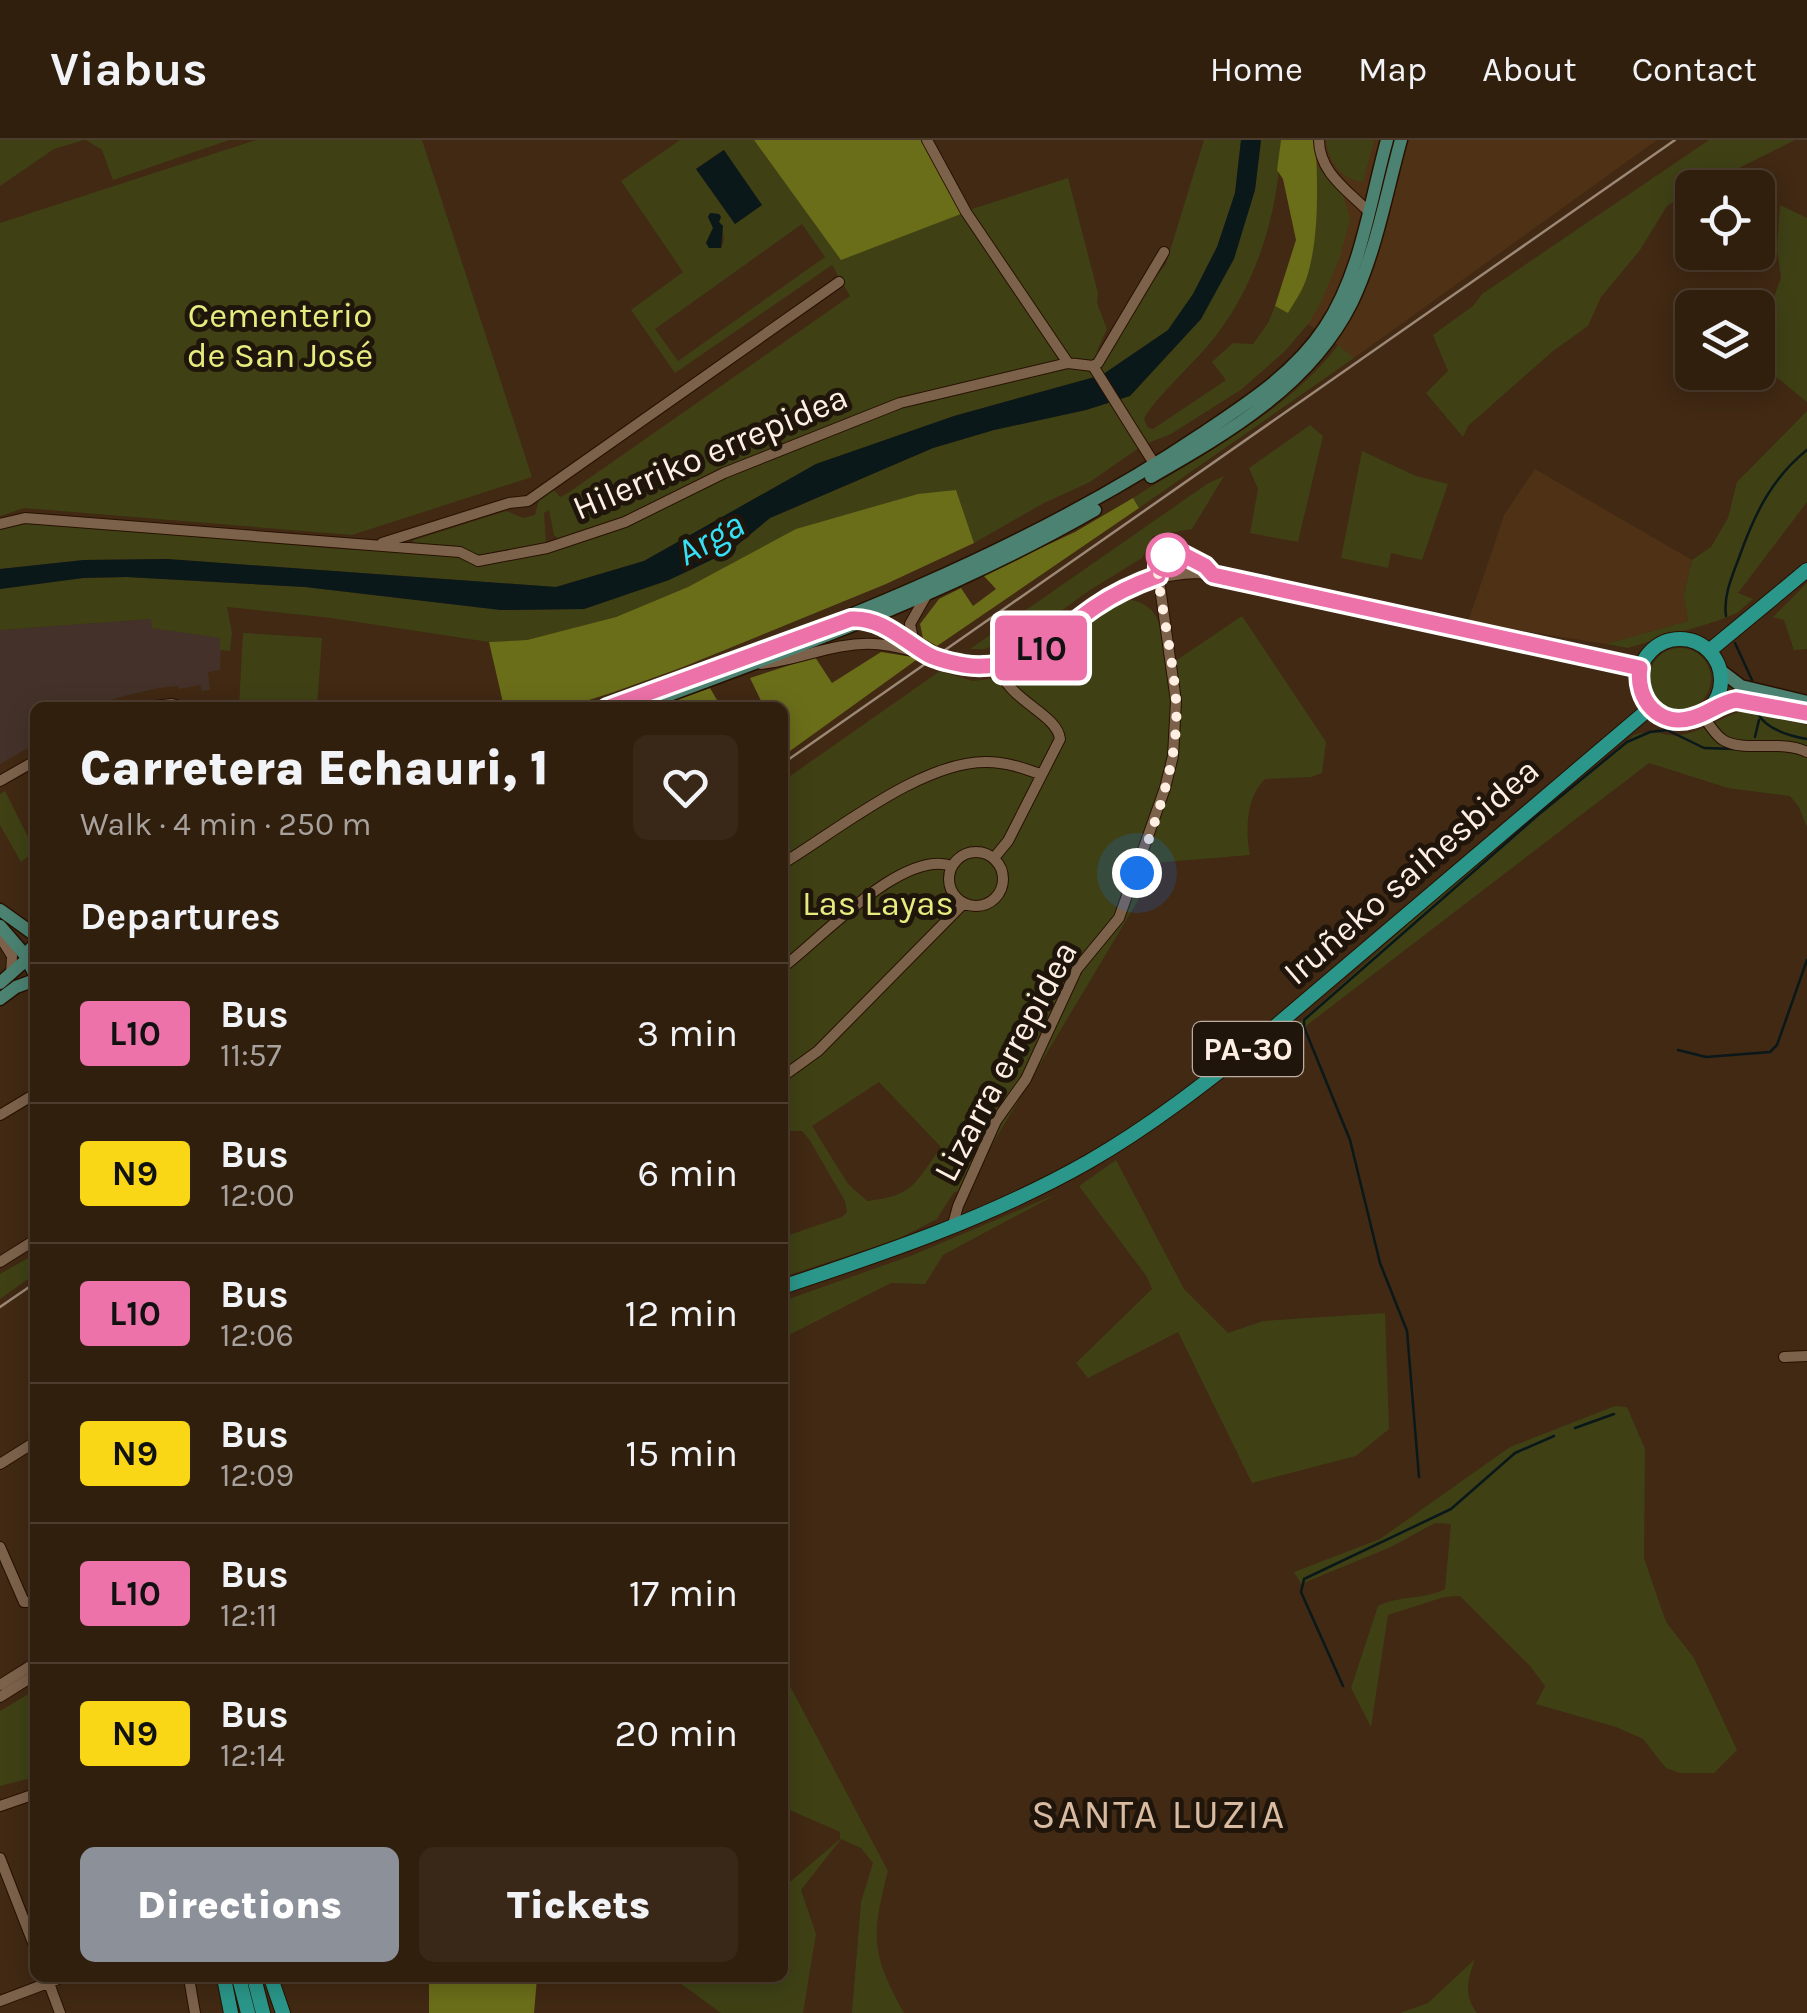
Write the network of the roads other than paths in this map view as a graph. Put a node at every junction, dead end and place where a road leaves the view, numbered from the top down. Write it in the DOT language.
graph roads {
  1 [pos="927,140"];
  2 [pos="1319,140"];
  3 [pos="1388,140"];
  4 [pos="1401,140"];
  5 [pos="1368,211"];
  6 [pos="1164,252"];
  7 [pos="839,282"];
  8 [pos="1068,363"];
  9 [pos="1095,369"];
  10 [pos="1157,469"];
  11 [pos="0,524"];
  12 [pos="372,546"];
  13 [pos="966,564"];
  14 [pos="1807,570"];
  15 [pos="1213,575"];
  16 [pos="1158,576"];
  17 [pos="928,594"];
  18 [pos="868,620"];
  19 [pos="910,624"];
  20 [pos="901,636"];
  21 [pos="915,644"];
  22 [pos="885,645"];
  23 [pos="1710,652"];
  24 [pos="928,655"];
  25 [pos="749,660"];
  26 [pos="996,664"];
  27 [pos="1640,668"];
  28 [pos="1720,670"];
  29 [pos="625,702"];
  30 [pos="648,702"];
  31 [pos="1807,703"];
  32 [pos="1650,708"];
  33 [pos="1702,714"];
  34 [pos="1807,752"];
  35 [pos="30,764"];
  36 [pos="1040,774"];
  37 [pos="0,782"];
  38 [pos="994,858"];
  39 [pos="788,860"];
  40 [pos="952,866"];
  41 [pos="964,903"];
  42 [pos="0,910"];
  43 [pos="0,926"];
  44 [pos="30,931"];
  45 [pos="0,937"];
  46 [pos="30,951"];
  47 [pos="25,958"];
  48 [pos="788,963"];
  49 [pos="30,968"];
  50 [pos="5,978"];
  51 [pos="30,980"];
  52 [pos="0,998"];
  53 [pos="788,1073"];
  54 [pos="30,1097"];
  55 [pos="0,1115"];
  56 [pos="952,1228"];
  57 [pos="30,1243"];
  58 [pos="0,1262"];
  59 [pos="788,1286"];
  60 [pos="1807,1356"];
  61 [pos="1784,1357"];
  62 [pos="30,1445"];
  63 [pos="0,1464"];
  64 [pos="0,1547"];
  65 [pos="30,1602"];
  66 [pos="30,1666"];
  67 [pos="30,1678"];
  68 [pos="0,1685"];
  69 [pos="0,1697"];
  70 [pos="30,1796"];
  71 [pos="0,1806"];
  72 [pos="0,1858"];
  73 [pos="30,1935"];
  74 [pos="43,1982"];
  75 [pos="48,1982"];
  76 [pos="191,1982"];
  77 [pos="225,1982"];
  78 [pos="240,1982"];
  79 [pos="255,1982"];
  80 [pos="272,1982"];
  81 [pos="0,2001"];
  82 [pos="60,2013"];
  83 [pos="195,2013"];
  84 [pos="231,2013"];
  85 [pos="248,2013"];
  86 [pos="263,2013"];
  87 [pos="284,2013"];
  1 -- 8 [label="street"];
  2 -- 5 [label="street"];
  3 -- 5 [label="main road"];
  4 -- 10 [label="main road"];
  5 -- 10 [label="main road"];
  6 -- 9 [label="street"];
  7 -- 12 [label="street, Hilerriko errepidea"];
  8 -- 9 [label="street, Hilerriko errepidea"];
  8 -- 12 [label="street, Hilerriko errepidea"];
  9 -- 10 [label="street"];
  10 -- 13 [label="main road"];
  10 -- 17 [label="main road"];
  11 -- 12 [label="street, Hilerriko errepidea"];
  13 -- 18 [label="street"];
  13 -- 25 [label="main road"];
  14 -- 23 [label="highway"];
  15 -- 16 [label="street"];
  15 -- 16 [label="street"];
  15 -- 27 [label="street"];
  16 -- 26 [label="street"];
  16 -- 56 [label="street, Lizarra errepidea"];
  17 -- 18 [label="main road"];
  17 -- 19 [label="street"];
  18 -- 20 [label="street"];
  18 -- 22 [label="street"];
  18 -- 25 [label="main road"];
  19 -- 20 [label="street"];
  19 -- 21 [label="street"];
  20 -- 21 [label="street"];
  20 -- 22 [label="street"];
  21 -- 24 [label="street"];
  22 -- 24 [label="street"];
  22 -- 25 [label="street"];
  23 -- 27 [label="highway"];
  23 -- 28 [label="highway"];
  24 -- 26 [label="street"];
  25 -- 29 [label="main road"];
  25 -- 30 [label="main road"];
  26 -- 36 [label="street"];
  27 -- 32 [label="highway"];
  28 -- 31 [label="main road"];
  28 -- 33 [label="highway"];
  31 -- 33 [label="main road"];
  32 -- 33 [label="highway"];
  32 -- 56 [label="highway, Iruñeko saihesbidea / PA-30"];
  33 -- 34 [label="street"];
  35 -- 37 [label="street"];
  36 -- 38 [label="street"];
  36 -- 39 [label="street"];
  38 -- 40 [label="street"];
  38 -- 41 [label="street"];
  40 -- 41 [label="street"];
  40 -- 48 [label="street"];
  41 -- 53 [label="street"];
  42 -- 44 [label="main road"];
  43 -- 47 [label="main road"];
  45 -- 50 [label="street"];
  46 -- 47 [label="main road"];
  47 -- 49 [label="main road"];
  47 -- 50 [label="main road"];
  51 -- 52 [label="main road"];
  54 -- 55 [label="street"];
  56 -- 59 [label="highway, Iruñeko saihesbidea / PA-30"];
  57 -- 58 [label="street"];
  60 -- 61 [label="street"];
  62 -- 63 [label="street"];
  64 -- 65 [label="street"];
  66 -- 68 [label="street"];
  67 -- 69 [label="street"];
  70 -- 71 [label="street"];
  72 -- 73 [label="street"];
  74 -- 81 [label="street"];
  75 -- 82 [label="street"];
  76 -- 83 [label="street"];
  77 -- 84 [label="highway"];
  78 -- 85 [label="highway"];
  79 -- 86 [label="highway"];
  80 -- 87 [label="highway"];
}
